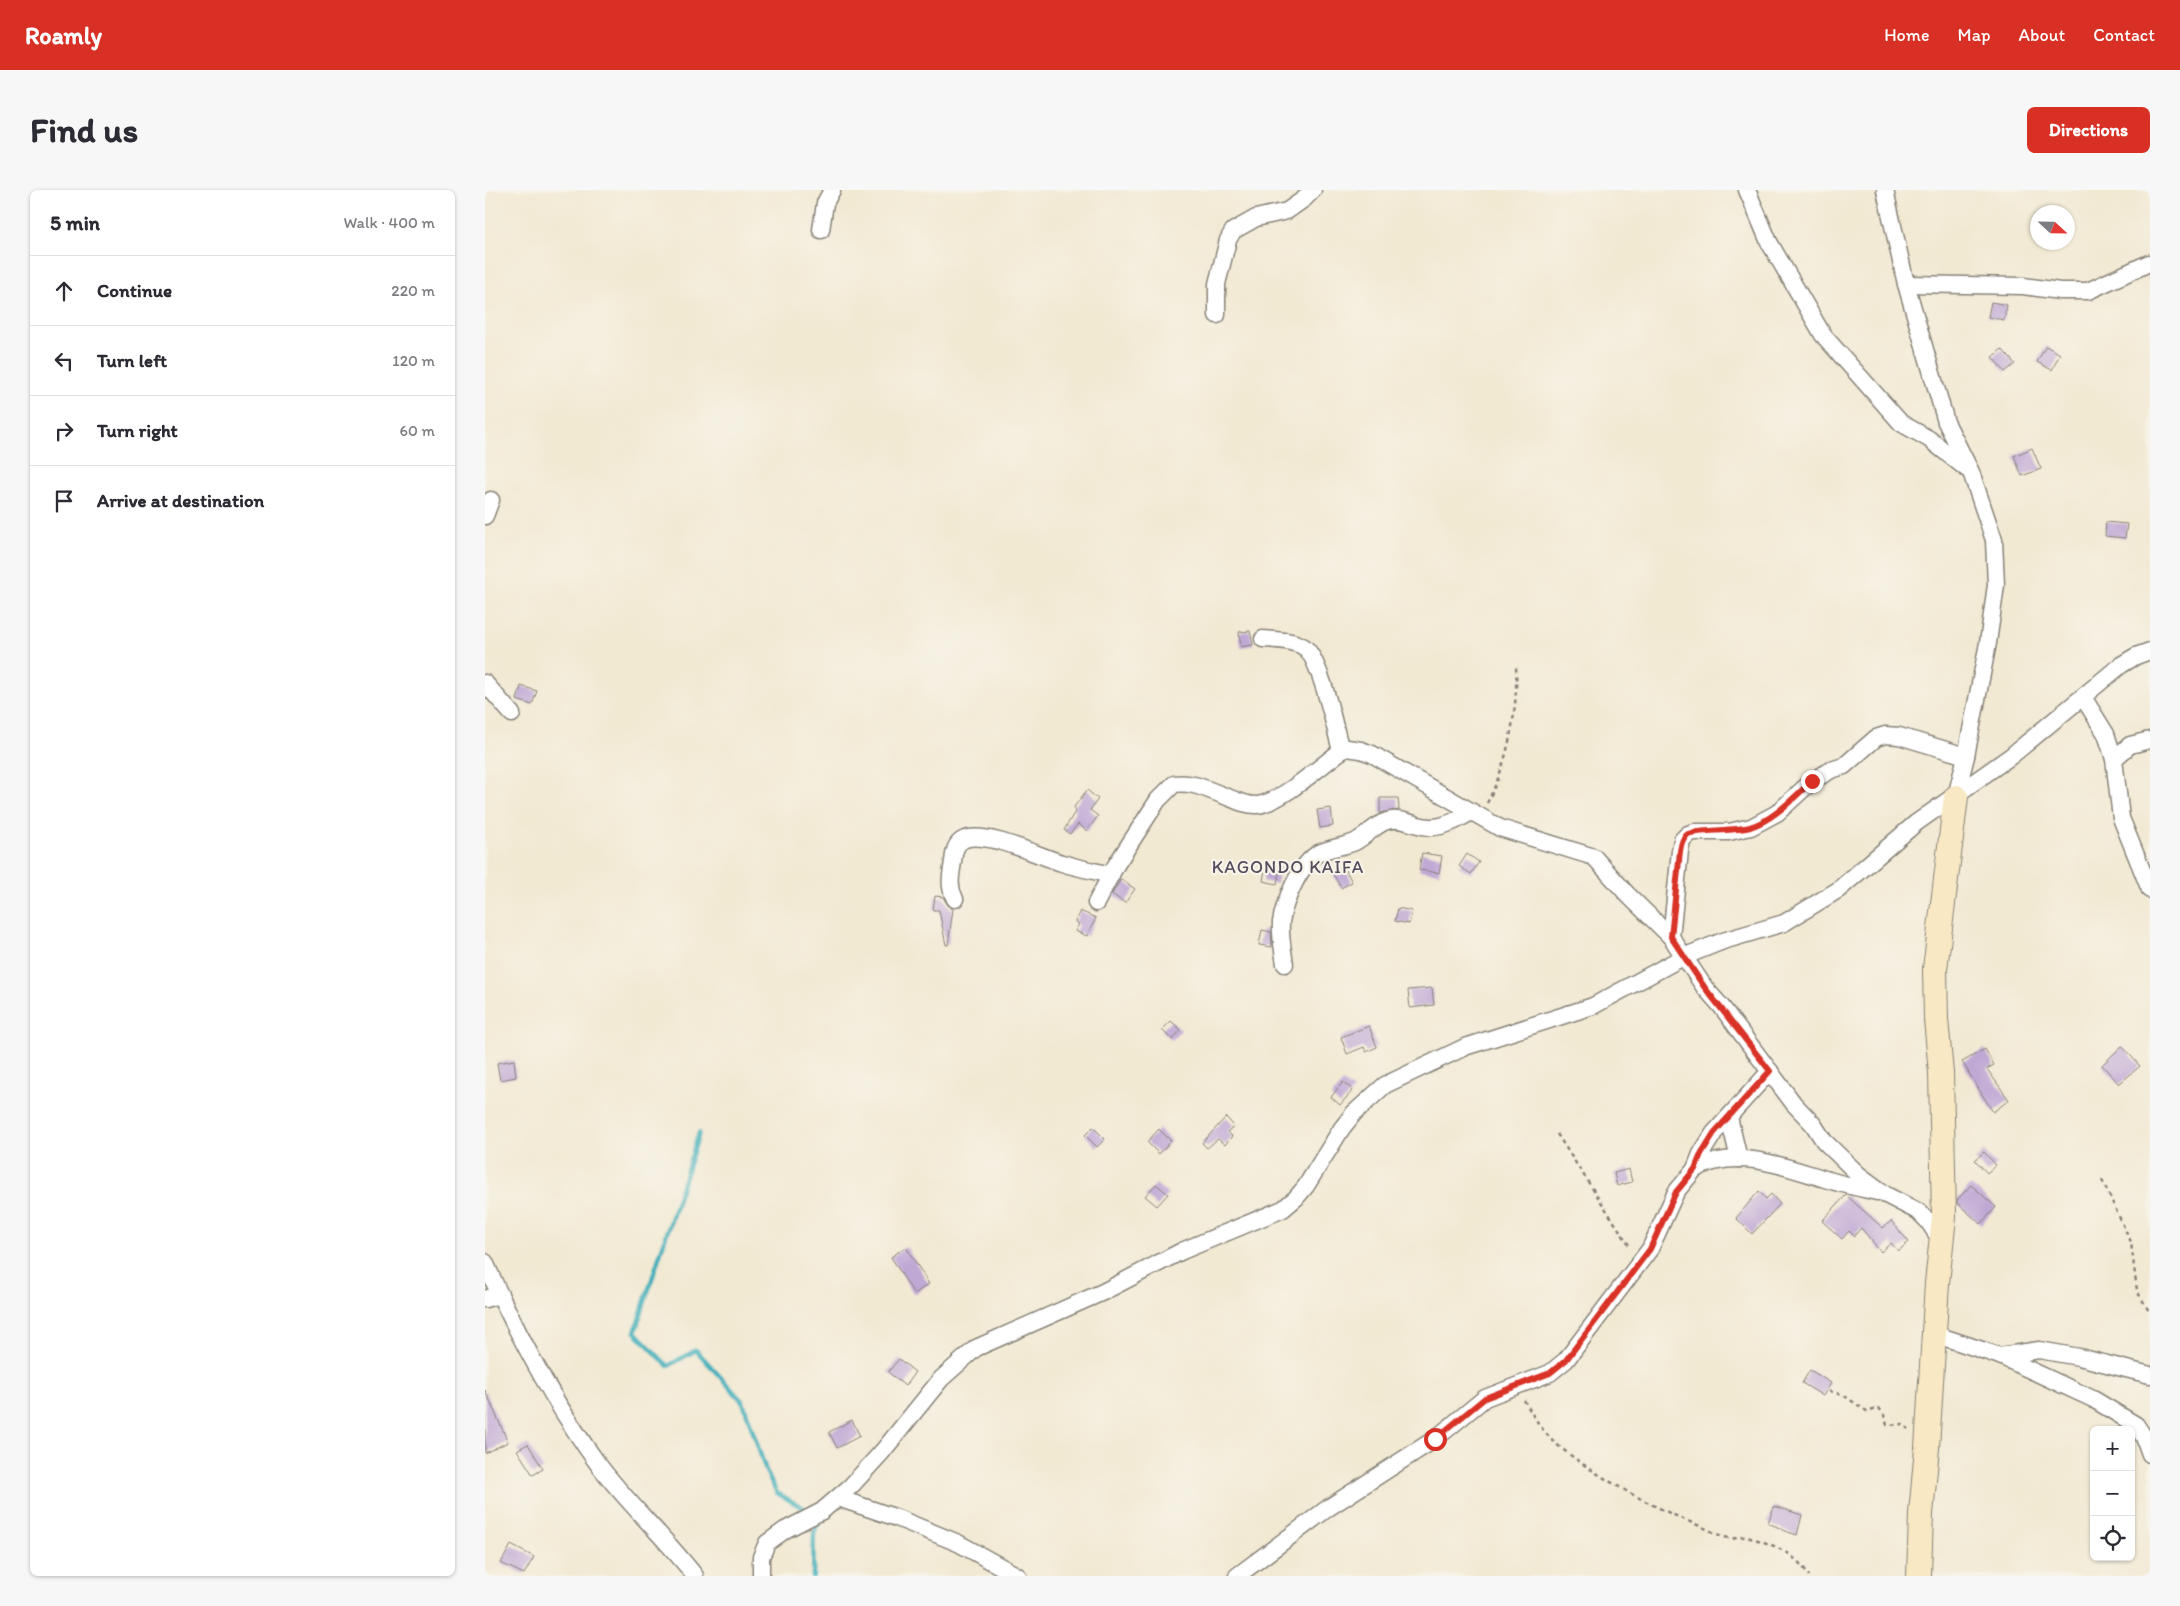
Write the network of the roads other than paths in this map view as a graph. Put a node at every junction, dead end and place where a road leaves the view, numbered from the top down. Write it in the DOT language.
graph roads {
  1 [pos="832,190"];
  2 [pos="1313,190"];
  3 [pos="1747,190"];
  4 [pos="1885,190"];
  5 [pos="821,230"];
  6 [pos="2149,263"];
  7 [pos="1906,284"];
  8 [pos="1217,315"];
  9 [pos="1971,472"];
  10 [pos="491,500"];
  11 [pos="485,516"];
  12 [pos="1263,639"];
  13 [pos="2150,651"];
  14 [pos="485,683"];
  15 [pos="2083,697"];
  16 [pos="512,714"];
  17 [pos="2150,740"];
  18 [pos="1341,751"];
  19 [pos="1966,756"];
  20 [pos="2114,759"];
  21 [pos="1956,796"];
  22 [pos="1475,815"];
  23 [pos="1111,874"];
  24 [pos="2150,890"];
  25 [pos="955,899"];
  26 [pos="1096,903"];
  27 [pos="1671,937"];
  28 [pos="1683,957"];
  29 [pos="1285,964"];
  30 [pos="1770,1071"];
  31 [pos="1729,1116"];
  32 [pos="1739,1159"];
  33 [pos="1695,1169"];
  34 [pos="1886,1195"];
  35 [pos="1942,1242"];
  36 [pos="485,1262"];
  37 [pos="492,1297"];
  38 [pos="1935,1334"];
  39 [pos="2000,1356"];
  40 [pos="2150,1375"];
  41 [pos="2150,1454"];
  42 [pos="838,1498"];
  43 [pos="695,1576"];
  44 [pos="761,1576"];
  45 [pos="1018,1576"];
  46 [pos="1237,1576"];
  47 [pos="1919,1576"];
  1 -- 5 [label="street"];
  2 -- 8 [label="street"];
  3 -- 9 [label="street"];
  4 -- 7 [label="street"];
  6 -- 7 [label="street"];
  7 -- 9 [label="street"];
  9 -- 19 [label="street"];
  10 -- 11 [label="street"];
  12 -- 18 [label="street"];
  13 -- 15 [label="street"];
  14 -- 16 [label="street"];
  15 -- 20 [label="street"];
  15 -- 21 [label="street"];
  17 -- 20 [label="street"];
  18 -- 22 [label="street"];
  18 -- 23 [label="street"];
  19 -- 21 [label="street"];
  19 -- 27 [label="street"];
  20 -- 24 [label="street"];
  21 -- 28 [label="street"];
  21 -- 35 [label="street"];
  22 -- 27 [label="street"];
  22 -- 29 [label="street"];
  23 -- 25 [label="street"];
  23 -- 26 [label="street"];
  27 -- 28 [label="street"];
  28 -- 30 [label="street"];
  28 -- 42 [label="street"];
  30 -- 31 [label="street"];
  30 -- 34 [label="street"];
  31 -- 32 [label="street"];
  31 -- 33 [label="street"];
  32 -- 33 [label="street"];
  32 -- 34 [label="street"];
  33 -- 46 [label="street"];
  34 -- 35 [label="street"];
  35 -- 38 [label="street"];
  36 -- 37 [label="street"];
  37 -- 43 [label="street"];
  38 -- 39 [label="street"];
  38 -- 47 [label="street"];
  39 -- 40 [label="street"];
  39 -- 41 [label="street"];
  42 -- 44 [label="street"];
  42 -- 45 [label="street"];
}
